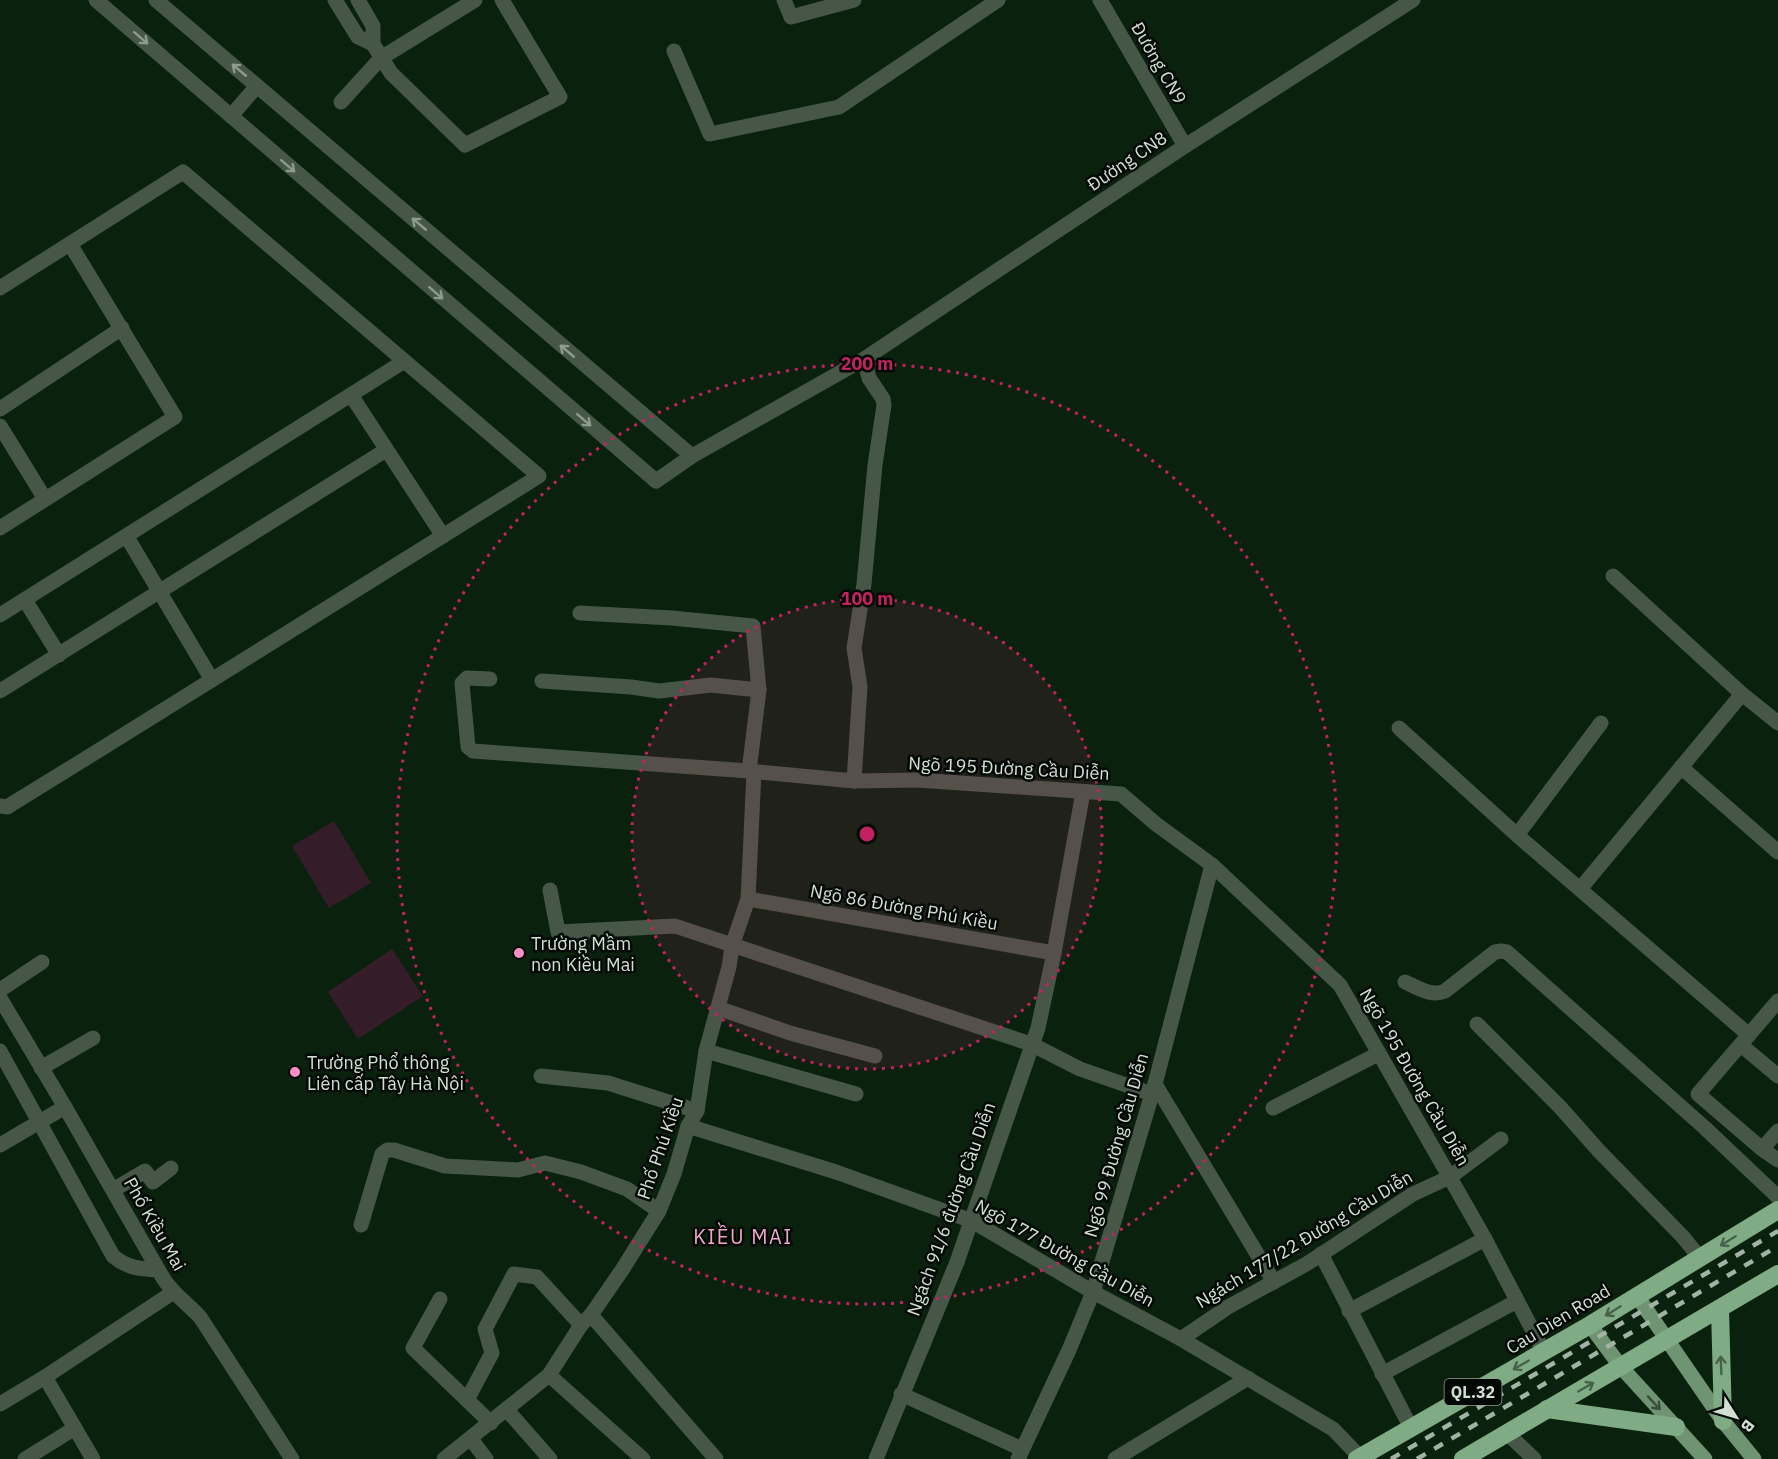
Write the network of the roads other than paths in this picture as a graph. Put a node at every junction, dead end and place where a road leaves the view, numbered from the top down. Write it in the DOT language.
graph roads {
  1 [pos="96,0"];
  2 [pos="156,0"];
  3 [pos="335,0"];
  4 [pos="358,0"];
  5 [pos="475,0"];
  6 [pos="502,0"];
  7 [pos="784,0"];
  8 [pos="854,0"];
  9 [pos="969,0"];
  10 [pos="999,0"];
  11 [pos="1100,0"];
  12 [pos="1413,0"];
  13 [pos="974,16"];
  14 [pos="373,44"];
  15 [pos="674,51"];
  16 [pos="381,58"];
  17 [pos="257,86"];
  18 [pos="341,102"];
  19 [pos="231,116"];
  20 [pos="1185,146"];
  21 [pos="70,244"];
  22 [pos="0,288"];
  23 [pos="122,328"];
  24 [pos="864,359"];
  25 [pos="403,362"];
  26 [pos="351,395"];
  27 [pos="0,409"];
  28 [pos="0,426"];
  29 [pos="4,442"];
  30 [pos="386,450"];
  31 [pos="692,456"];
  32 [pos="45,499"];
  33 [pos="0,528"];
  34 [pos="443,536"];
  35 [pos="127,537"];
  36 [pos="1613,576"];
  37 [pos="160,591"];
  38 [pos="25,600"];
  39 [pos="579,613"];
  40 [pos="0,615"];
  41 [pos="58,656"];
  42 [pos="490,679"];
  43 [pos="212,680"];
  44 [pos="542,681"];
  45 [pos="759,690"];
  46 [pos="0,691"];
  47 [pos="1742,694"];
  48 [pos="1601,723"];
  49 [pos="1778,723"];
  50 [pos="1400,728"];
  51 [pos="1681,767"];
  52 [pos="751,772"];
  53 [pos="854,781"];
  54 [pos="1083,792"];
  55 [pos="0,806"];
  56 [pos="1517,835"];
  57 [pos="1778,852"];
  58 [pos="1212,866"];
  59 [pos="550,890"];
  60 [pos="1580,890"];
  61 [pos="748,899"];
  62 [pos="732,946"];
  63 [pos="1054,953"];
  64 [pos="42,962"];
  65 [pos="1405,982"];
  66 [pos="0,990"];
  67 [pos="0,998"];
  68 [pos="1778,1000"];
  69 [pos="718,1008"];
  70 [pos="1478,1024"];
  71 [pos="93,1038"];
  72 [pos="1745,1040"];
  73 [pos="1031,1044"];
  74 [pos="0,1051"];
  75 [pos="706,1051"];
  76 [pos="1378,1054"];
  77 [pos="875,1056"];
  78 [pos="41,1068"];
  79 [pos="541,1076"];
  80 [pos="1778,1076"];
  81 [pos="1154,1089"];
  82 [pos="856,1094"];
  83 [pos="65,1107"];
  84 [pos="1273,1108"];
  85 [pos="697,1112"];
  86 [pos="40,1122"];
  87 [pos="688,1126"];
  88 [pos="1778,1131"];
  89 [pos="1501,1139"];
  90 [pos="0,1145"];
  91 [pos="1762,1149"];
  92 [pos="1778,1160"];
  93 [pos="171,1168"];
  94 [pos="1450,1177"];
  95 [pos="113,1190"];
  96 [pos="1778,1197"];
  97 [pos="1778,1210"];
  98 [pos="659,1211"];
  99 [pos="972,1221"];
  100 [pos="361,1225"];
  101 [pos="1485,1239"];
  102 [pos="1320,1254"];
  103 [pos="1701,1258"];
  104 [pos="158,1270"];
  105 [pos="1778,1274"];
  106 [pos="1274,1282"];
  107 [pos="1093,1292"];
  108 [pos="172,1293"];
  109 [pos="1637,1296"];
  110 [pos="440,1299"];
  111 [pos="1517,1301"];
  112 [pos="1720,1308"];
  113 [pos="1349,1311"];
  114 [pos="586,1320"];
  115 [pos="1590,1325"];
  116 [pos="1181,1339"];
  117 [pos="1666,1340"];
  118 [pos="1544,1352"];
  119 [pos="1621,1367"];
  120 [pos="1382,1374"];
  121 [pos="549,1376"];
  122 [pos="45,1377"];
  123 [pos="1248,1378"];
  124 [pos="901,1394"];
  125 [pos="467,1400"];
  126 [pos="0,1404"];
  127 [pos="507,1410"];
  128 [pos="1547,1410"];
  129 [pos="1723,1421"];
  130 [pos="490,1423"];
  131 [pos="1676,1427"];
  132 [pos="75,1428"];
  133 [pos="1411,1428"];
  134 [pos="1507,1433"];
  135 [pos="471,1439"];
  136 [pos="1486,1453"];
  137 [pos="1020,1454"];
  138 [pos="1359,1458"];
  139 [pos="25,1459"];
  140 [pos="93,1459"];
  141 [pos="292,1459"];
  142 [pos="444,1459"];
  143 [pos="486,1459"];
  144 [pos="550,1459"];
  145 [pos="643,1459"];
  146 [pos="716,1459"];
  147 [pos="876,1459"];
  148 [pos="1115,1459"];
  149 [pos="1463,1459"];
  150 [pos="1534,1459"];
  151 [pos="1705,1459"];
  152 [pos="1754,1459"];
  1 -- 19 [label="street, one-way"];
  17 -- 2 [label="street, one-way"];
  3 -- 14 [label="street"];
  4 -- 14 [label="street"];
  5 -- 16 [label="street"];
  6 -- 16 [label="street"];
  7 -- 8 [label="street"];
  9 -- 13 [label="street"];
  10 -- 13 [label="street"];
  11 -- 20 [label="street, Đường CN9"];
  12 -- 20 [label="street, Đường CN8"];
  13 -- 15 [label="street"];
  14 -- 16 [label="street"];
  16 -- 18 [label="street"];
  17 -- 19 [label="street"];
  31 -- 17 [label="street, one-way"];
  19 -- 31 [label="street, Đường CN8, one-way"];
  20 -- 24 [label="street, Đường CN8"];
  21 -- 22 [label="street"];
  21 -- 23 [label="street"];
  21 -- 25 [label="street"];
  23 -- 27 [label="street"];
  23 -- 32 [label="street"];
  24 -- 31 [label="street, Đường CN8"];
  24 -- 53 [label="street"];
  25 -- 26 [label="street"];
  25 -- 34 [label="street"];
  26 -- 30 [label="street"];
  26 -- 35 [label="street"];
  28 -- 29 [label="street"];
  29 -- 32 [label="street"];
  30 -- 34 [label="street"];
  30 -- 37 [label="street"];
  32 -- 33 [label="street"];
  34 -- 43 [label="street"];
  35 -- 37 [label="street"];
  35 -- 38 [label="street"];
  36 -- 47 [label="street"];
  37 -- 41 [label="street"];
  37 -- 43 [label="street"];
  38 -- 40 [label="street"];
  38 -- 41 [label="street"];
  39 -- 45 [label="street, Phố Phú Kiều"];
  41 -- 46 [label="street"];
  42 -- 52 [label="street, Ngõ 195 Đường Cầu Diễn"];
  43 -- 55 [label="street"];
  44 -- 45 [label="street"];
  45 -- 52 [label="street, Phố Phú Kiều"];
  47 -- 49 [label="street"];
  47 -- 51 [label="street"];
  48 -- 56 [label="street"];
  50 -- 56 [label="street"];
  51 -- 57 [label="street"];
  51 -- 60 [label="street"];
  52 -- 53 [label="street, Ngõ 195 Đường Cầu Diễn"];
  52 -- 61 [label="street, Phố Phú Kiều"];
  53 -- 54 [label="street, Ngõ 195 Đường Cầu Diễn"];
  54 -- 58 [label="street, Ngõ 195 Đường Cầu Diễn"];
  54 -- 63 [label="street, Ngách 91/6 đường Cầu Diễn"];
  56 -- 60 [label="street"];
  58 -- 76 [label="street, Ngõ 195 Đường Cầu Diễn"];
  58 -- 81 [label="street, Ngõ 99 Đường Cầu Diễn"];
  59 -- 62 [label="street"];
  60 -- 72 [label="street"];
  61 -- 62 [label="street, Phố Phú Kiều"];
  61 -- 63 [label="street, Ngõ 86 Đường Phú Kiều"];
  62 -- 69 [label="street, Phố Phú Kiều"];
  62 -- 73 [label="street"];
  63 -- 73 [label="street, Ngách 91/6 đường Cầu Diễn"];
  64 -- 66 [label="street"];
  65 -- 96 [label="street"];
  67 -- 78 [label="street, Phố Kiều Mai"];
  68 -- 72 [label="street"];
  69 -- 75 [label="street, Phố Phú Kiều"];
  69 -- 77 [label="street"];
  70 -- 103 [label="street"];
  71 -- 78 [label="street"];
  72 -- 80 [label="street"];
  72 -- 91 [label="street"];
  73 -- 81 [label="street"];
  73 -- 99 [label="street, Ngách 91/6 đường Cầu Diễn"];
  74 -- 86 [label="street"];
  75 -- 82 [label="street"];
  75 -- 85 [label="street, Phố Phú Kiều"];
  76 -- 84 [label="street"];
  76 -- 94 [label="street, Ngõ 195 Đường Cầu Diễn"];
  78 -- 83 [label="street, Phố Kiều Mai"];
  79 -- 85 [label="street"];
  81 -- 106 [label="street"];
  81 -- 107 [label="street, Ngõ 99 Đường Cầu Diễn"];
  83 -- 86 [label="street"];
  83 -- 95 [label="street, Phố Kiều Mai"];
  85 -- 87 [label="street, Phố Phú Kiều"];
  86 -- 90 [label="street"];
  86 -- 104 [label="street"];
  87 -- 98 [label="street, Phố Phú Kiều"];
  87 -- 99 [label="street, Ngõ 177 Đường Cầu Diễn"];
  88 -- 91 [label="street"];
  89 -- 94 [label="street, Ngách 177/22 Đường Cầu Diễn"];
  91 -- 92 [label="street"];
  93 -- 95 [label="street"];
  94 -- 101 [label="street, Ngõ 195 Đường Cầu Diễn"];
  94 -- 102 [label="street, Ngách 177/22 Đường Cầu Diễn"];
  95 -- 104 [label="street, Phố Kiều Mai"];
  97 -- 103 [label="highway, Cau Dien Road / QL.32, one-way"];
  98 -- 100 [label="street"];
  98 -- 114 [label="street, Phố Phú Kiều"];
  99 -- 107 [label="street, Ngõ 177 Đường Cầu Diễn"];
  99 -- 124 [label="street, Ngách 91/6 đường Cầu Diễn"];
  101 -- 111 [label="street, Ngõ 195 Đường Cầu Diễn"];
  101 -- 113 [label="street"];
  102 -- 106 [label="street, Ngách 177/22 Đường Cầu Diễn"];
  102 -- 113 [label="street"];
  103 -- 109 [label="highway, Cau Dien Road / QL.32"];
  104 -- 108 [label="street, Phố Kiều Mai"];
  105 -- 112 [label="highway, QL.32"];
  106 -- 116 [label="street, Ngách 177/22 Đường Cầu Diễn"];
  107 -- 116 [label="street, Ngõ 177 Đường Cầu Diễn"];
  107 -- 137 [label="street, Ngõ 99 Đường Cầu Diễn"];
  108 -- 122 [label="street"];
  108 -- 141 [label="street, Phố Kiều Mai"];
  109 -- 115 [label="highway, Cau Dien Road / QL.32, one-way"];
  109 -- 117 [label="main road"];
  110 -- 125 [label="street"];
  111 -- 118 [label="street, Ngõ 195 Đường Cầu Diễn"];
  111 -- 120 [label="street"];
  112 -- 117 [label="highway, QL.32"];
  129 -- 112 [label="highway, one-way"];
  113 -- 120 [label="street"];
  114 -- 121 [label="street, Phố Phú Kiều"];
  114 -- 125 [label="street"];
  114 -- 146 [label="street"];
  115 -- 118 [label="highway, Cau Dien Road / QL.32"];
  115 -- 119 [label="main road"];
  116 -- 123 [label="street, Ngõ 177 Đường Cầu Diễn"];
  117 -- 119 [label="highway, QL.32"];
  117 -- 129 [label="main road"];
  118 -- 133 [label="highway, Cau Dien Road / QL.32, one-way"];
  128 -- 119 [label="highway, QL.32, one-way"];
  119 -- 131 [label="main road, one-way"];
  120 -- 133 [label="street"];
  121 -- 127 [label="street, Phố Phú Kiều"];
  121 -- 145 [label="street"];
  122 -- 126 [label="street"];
  122 -- 132 [label="street"];
  123 -- 138 [label="street, Ngõ 177 Đường Cầu Diễn"];
  123 -- 148 [label="street"];
  124 -- 137 [label="street"];
  124 -- 147 [label="street, Ngách 91/6 đường Cầu Diễn"];
  125 -- 130 [label="street"];
  127 -- 130 [label="street, Phố Phú Kiều"];
  127 -- 144 [label="street"];
  128 -- 131 [label="highway"];
  128 -- 134 [label="highway, QL.32"];
  129 -- 152 [label="main road"];
  130 -- 135 [label="street, Phố Phú Kiều"];
  131 -- 151 [label="main road"];
  132 -- 139 [label="street"];
  132 -- 140 [label="street"];
  133 -- 138 [label="highway, Cau Dien Road / QL.32"];
  134 -- 136 [label="highway, QL.32"];
  134 -- 150 [label="street"];
  135 -- 142 [label="street, Phố Phú Kiều"];
  135 -- 143 [label="street"];
  136 -- 149 [label="highway, QL.32"];
}
